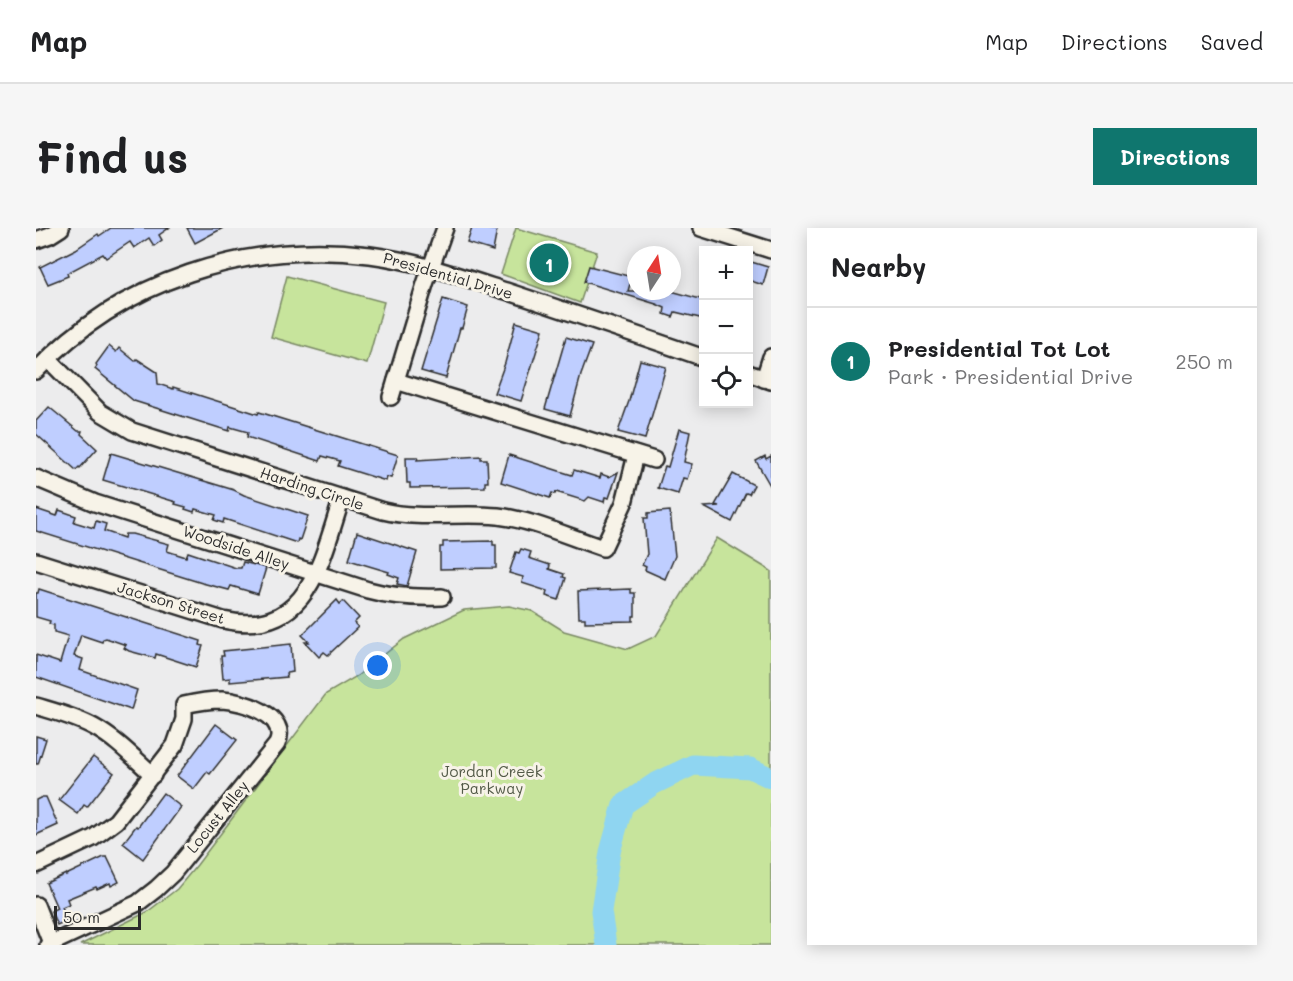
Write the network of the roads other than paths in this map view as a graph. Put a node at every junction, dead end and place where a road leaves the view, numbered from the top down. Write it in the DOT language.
graph roads {
  1 [pos="61,228"];
  2 [pos="445,228"];
  3 [pos="702,228"];
  4 [pos="36,240"];
  5 [pos="771,250"];
  6 [pos="431,268"];
  7 [pos="699,356"];
  8 [pos="771,357"];
  9 [pos="48,359"];
  10 [pos="36,371"];
  11 [pos="753,376"];
  12 [pos="768,380"];
  13 [pos="396,381"];
  14 [pos="391,397"];
  15 [pos="636,455"];
  16 [pos="654,460"];
  17 [pos="36,478"];
  18 [pos="342,498"];
  19 [pos="36,561"];
  20 [pos="317,574"];
  21 [pos="442,597"];
  22 [pos="36,706"];
  23 [pos="153,775"];
  24 [pos="36,865"];
  25 [pos="36,905"];
  26 [pos="50,944"];
  1 -- 4 [label="street"];
  2 -- 6 [label="street"];
  3 -- 5 [label="street"];
  6 -- 7 [label="street, Presidential Drive"];
  6 -- 9 [label="street, Presidential Drive"];
  6 -- 13 [label="street"];
  8 -- 12 [label="street"];
  9 -- 10 [label="street, Presidential Drive"];
  9 -- 18 [label="street, Harding Circle"];
  11 -- 12 [label="street"];
  13 -- 14 [label="street"];
  13 -- 15 [label="street"];
  15 -- 16 [label="street"];
  15 -- 18 [label="street, Harding Circle"];
  17 -- 20 [label="street, Woodside Alley"];
  18 -- 20 [label="street, Jackson Street"];
  19 -- 20 [label="street, Jackson Street"];
  20 -- 21 [label="street, Woodside Alley"];
  22 -- 23 [label="street"];
  23 -- 24 [label="street"];
  23 -- 26 [label="street, Locust Alley"];
  25 -- 26 [label="street, Locust Alley"];
}
